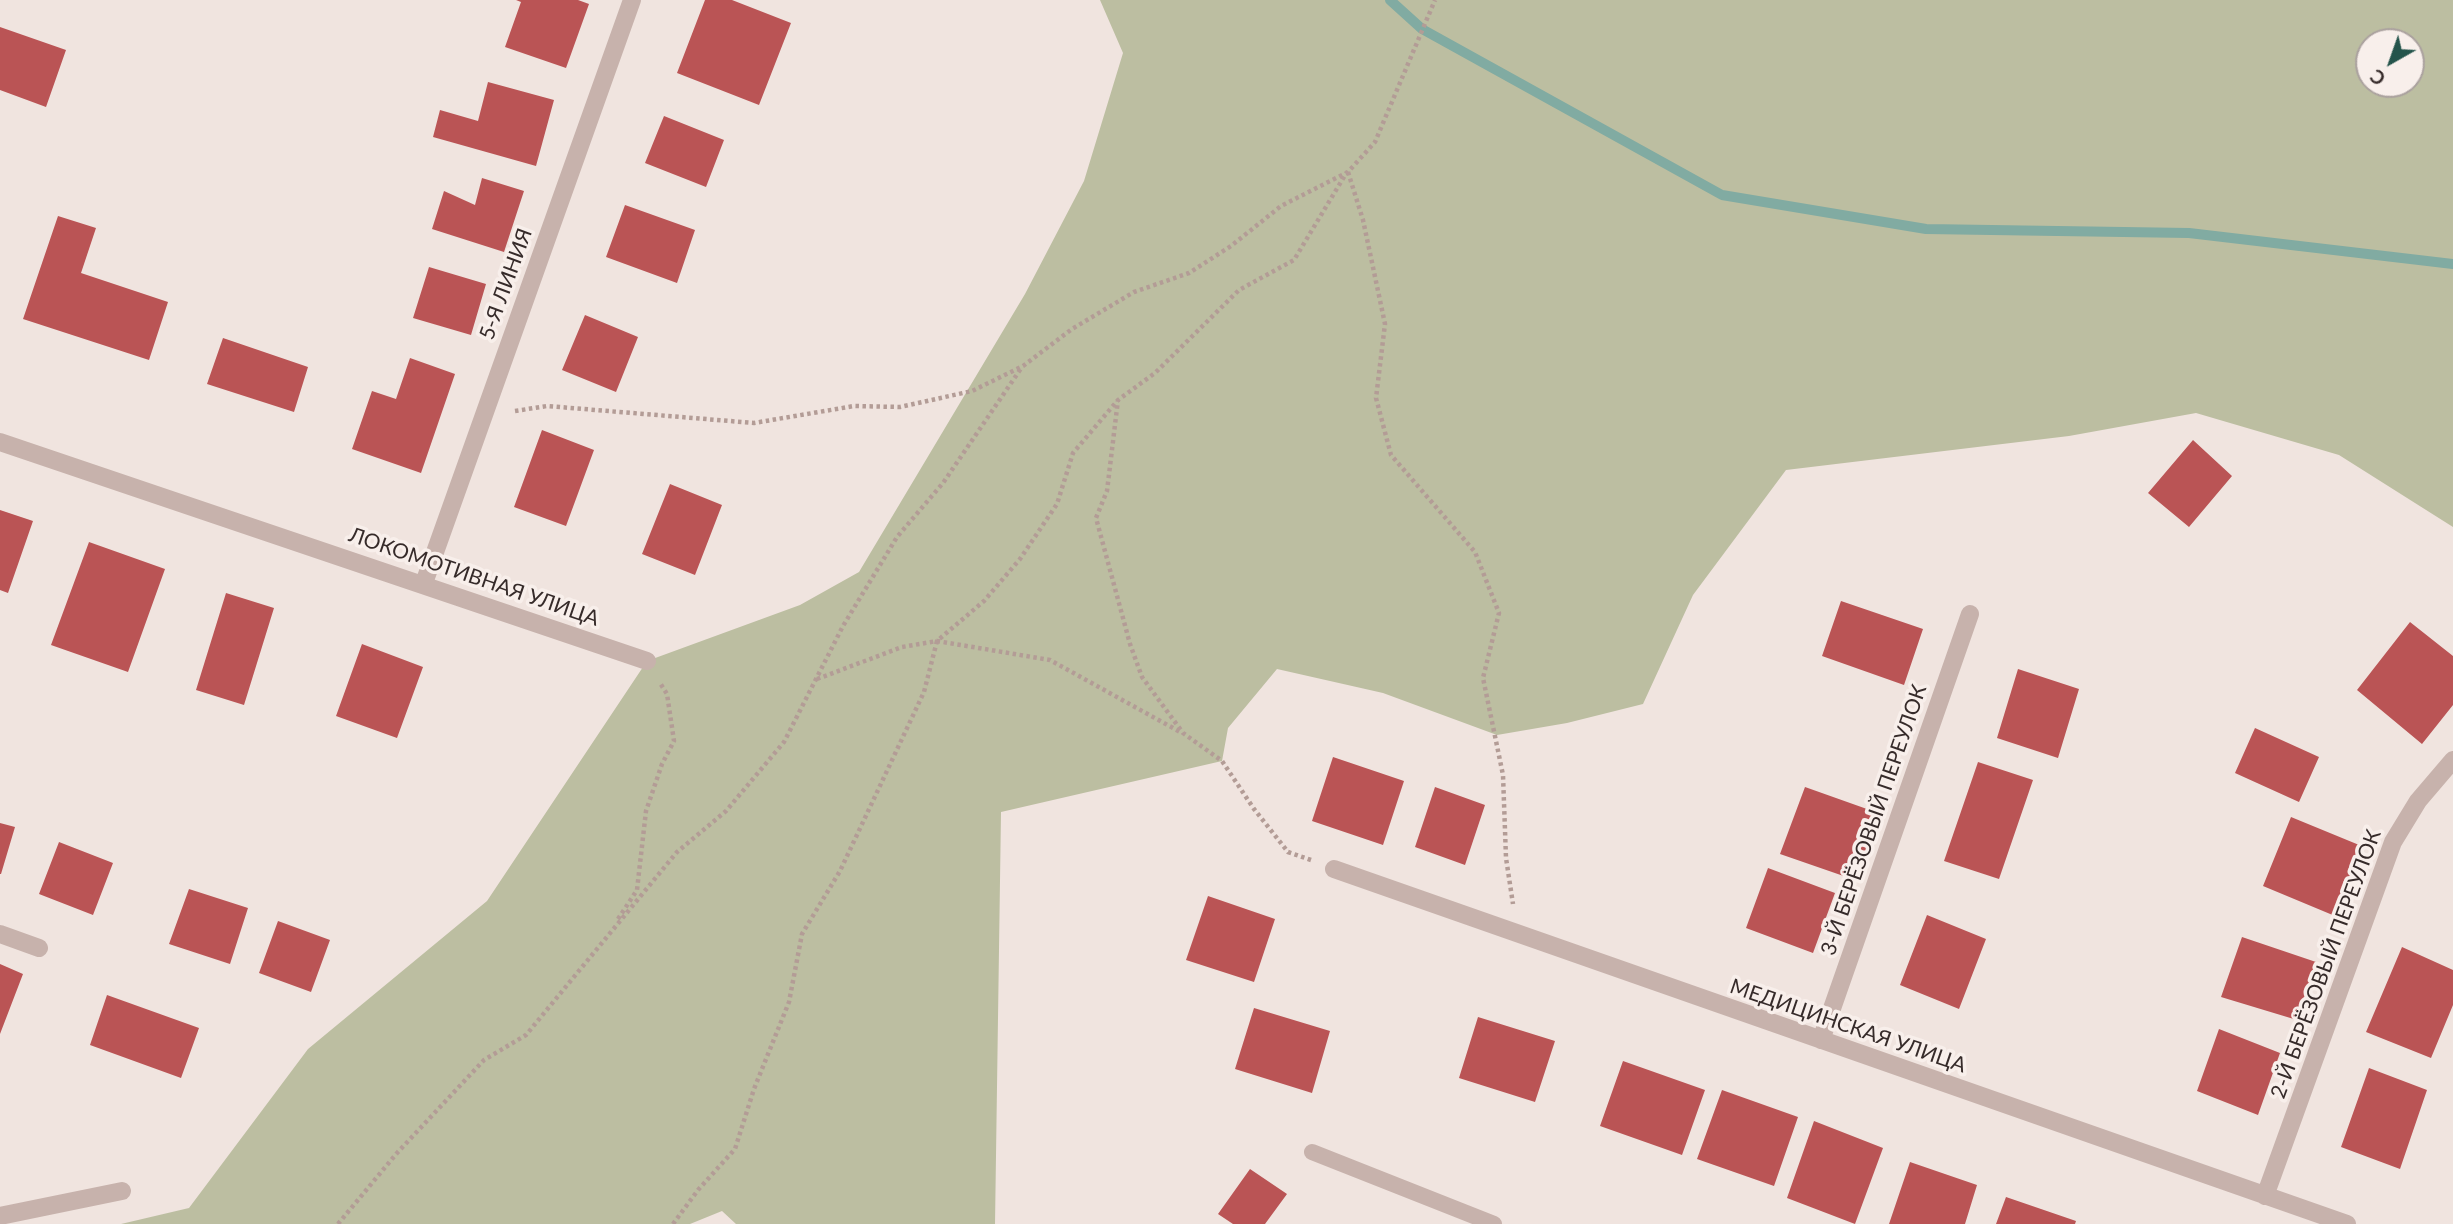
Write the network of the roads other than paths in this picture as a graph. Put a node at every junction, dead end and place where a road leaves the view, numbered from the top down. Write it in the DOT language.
graph roads {
  1 [pos="632,0"];
  2 [pos="0,442"];
  3 [pos="424,583"];
  4 [pos="1970,614"];
  5 [pos="648,661"];
  6 [pos="2453,760"];
  7 [pos="1334,869"];
  8 [pos="0,934"];
  9 [pos="39,948"];
  10 [pos="1821,1040"];
  11 [pos="1312,1152"];
  12 [pos="122,1191"];
  13 [pos="2265,1196"];
  14 [pos="0,1216"];
  15 [pos="1494,1224"];
  16 [pos="2347,1224"];
  1 -- 3 [label="street, 5-Я ЛИНИЯ"];
  2 -- 3 [label="street, ЛОКОМОТИВНАЯ УЛИЦА"];
  3 -- 5 [label="street, ЛОКОМОТИВНАЯ УЛИЦА"];
  4 -- 10 [label="street, 3-Й БЕРЁЗОВЫЙ ПЕРЕУЛОК"];
  6 -- 13 [label="street, 2-Й БЕРЁЗОВЫЙ ПЕРЕУЛОК"];
  7 -- 10 [label="street, МЕДИЦИНСКАЯ УЛИЦА"];
  8 -- 9 [label="street"];
  10 -- 13 [label="street, МЕДИЦИНСКАЯ УЛИЦА"];
  11 -- 15 [label="lane"];
  12 -- 14 [label="street"];
  13 -- 16 [label="street, МЕДИЦИНСКАЯ УЛИЦА"];
}
